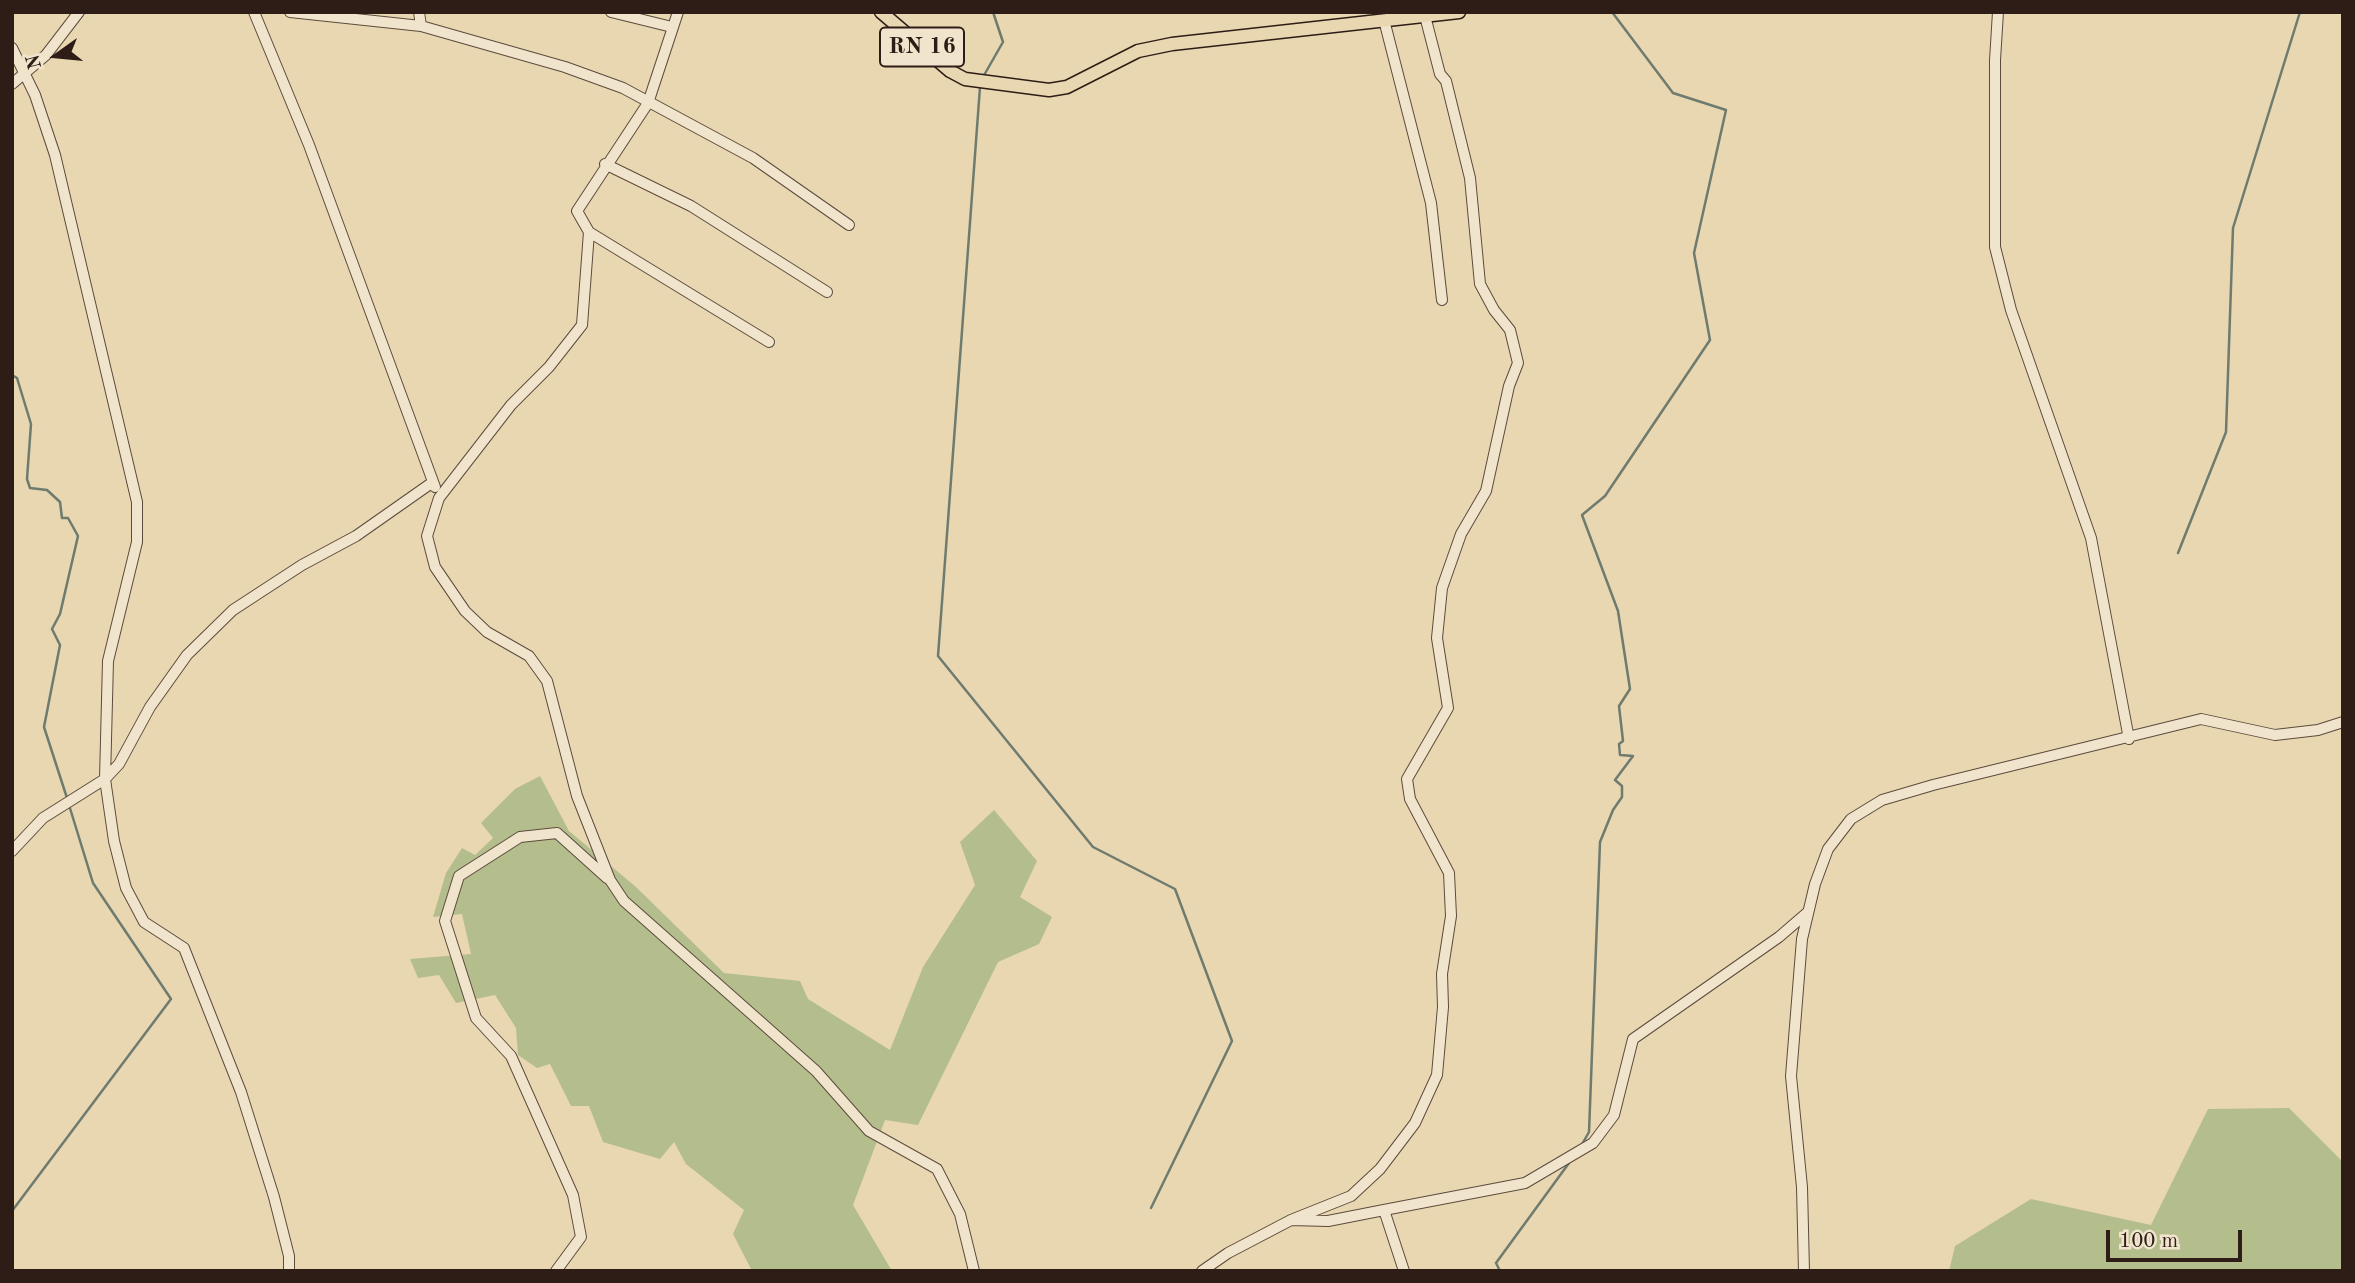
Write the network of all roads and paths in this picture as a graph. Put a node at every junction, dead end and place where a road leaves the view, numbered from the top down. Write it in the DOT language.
graph roads {
  1 [pos="79,12"];
  2 [pos="254,12"];
  3 [pos="289,12"];
  4 [pos="419,12"];
  5 [pos="611,12"];
  6 [pos="678,12"];
  7 [pos="881,12"];
  8 [pos="1459,12"];
  9 [pos="1998,12"];
  10 [pos="1443,13"];
  11 [pos="1424,16"];
  12 [pos="1384,20"];
  13 [pos="421,26"];
  14 [pos="672,27"];
  15 [pos="12,48"];
  16 [pos="25,72"];
  17 [pos="12,84"];
  18 [pos="648,103"];
  19 [pos="605,164"];
  20 [pos="849,225"];
  21 [pos="589,232"];
  22 [pos="827,292"];
  23 [pos="1442,300"];
  24 [pos="769,342"];
  25 [pos="433,482"];
  26 [pos="439,498"];
  27 [pos="2343,722"];
  28 [pos="2129,739"];
  29 [pos="106,779"];
  30 [pos="12,851"];
  31 [pos="610,880"];
  32 [pos="1809,911"];
  33 [pos="1384,1210"];
  34 [pos="1291,1220"];
  35 [pos="289,1271"];
  36 [pos="556,1271"];
  37 [pos="974,1271"];
  38 [pos="1202,1271"];
  39 [pos="1404,1271"];
  40 [pos="1804,1271"];
  1 -- 16 [label="street"];
  2 -- 25 [label="street"];
  3 -- 13 [label="street"];
  4 -- 13 [label="street"];
  5 -- 14 [label="street"];
  6 -- 14 [label="street"];
  7 -- 12 [label="main road, RN 16"];
  8 -- 10 [label="main road, RN 16"];
  9 -- 28 [label="street"];
  10 -- 11 [label="main road, RN 16"];
  11 -- 12 [label="main road, RN 16"];
  11 -- 34 [label="street"];
  12 -- 23 [label="street"];
  13 -- 18 [label="street"];
  14 -- 18 [label="street"];
  15 -- 16 [label="street"];
  16 -- 17 [label="street"];
  16 -- 29 [label="street"];
  18 -- 19 [label="street"];
  18 -- 20 [label="street"];
  19 -- 21 [label="street"];
  19 -- 22 [label="street"];
  21 -- 24 [label="street"];
  21 -- 26 [label="street"];
  25 -- 26 [label="street"];
  25 -- 29 [label="street"];
  26 -- 31 [label="street"];
  27 -- 28 [label="street"];
  28 -- 32 [label="street"];
  29 -- 30 [label="street"];
  29 -- 35 [label="street"];
  31 -- 36 [label="street"];
  31 -- 37 [label="street"];
  32 -- 33 [label="street"];
  32 -- 40 [label="street"];
  33 -- 34 [label="street"];
  33 -- 39 [label="street"];
  34 -- 38 [label="street"];
}
